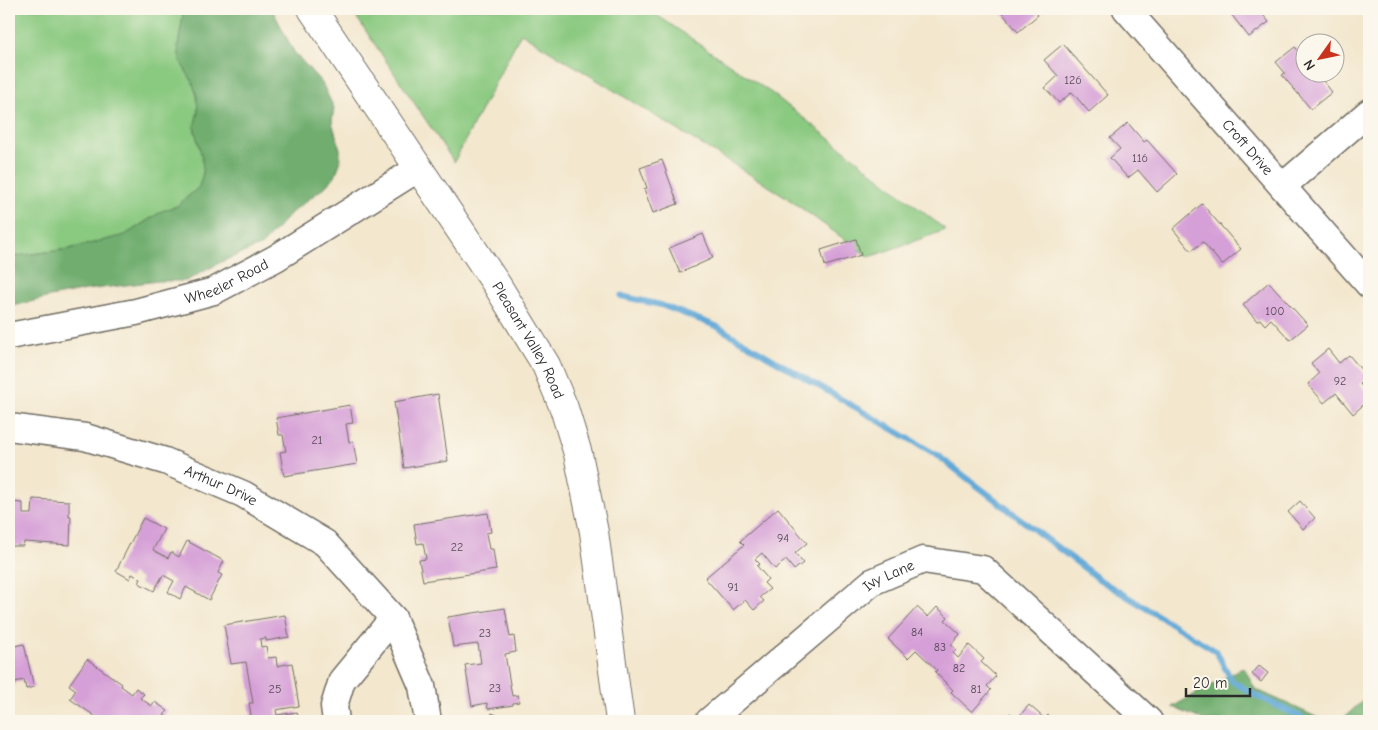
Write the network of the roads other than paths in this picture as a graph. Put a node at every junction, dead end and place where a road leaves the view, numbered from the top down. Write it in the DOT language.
graph roads {
  1 [pos="312,9"];
  2 [pos="1126,9"];
  3 [pos="1369,112"];
  4 [pos="419,168"];
  5 [pos="1283,186"];
  6 [pos="1369,285"];
  7 [pos="9,336"];
  8 [pos="9,427"];
  9 [pos="393,618"];
  10 [pos="336,721"];
  11 [pos="428,721"];
  12 [pos="620,721"];
  13 [pos="709,721"];
  14 [pos="1149,721"];
  1 -- 4 [label="main road, Pleasant Valley Road"];
  2 -- 5 [label="street, Croft Drive"];
  3 -- 5 [label="street"];
  4 -- 7 [label="street, Wheeler Road"];
  4 -- 12 [label="main road, Pleasant Valley Road"];
  5 -- 6 [label="street, Croft Drive"];
  8 -- 9 [label="street, Arthur Drive"];
  9 -- 10 [label="street"];
  9 -- 11 [label="street, Arthur Drive"];
  13 -- 14 [label="street, Ivy Lane"];
}
